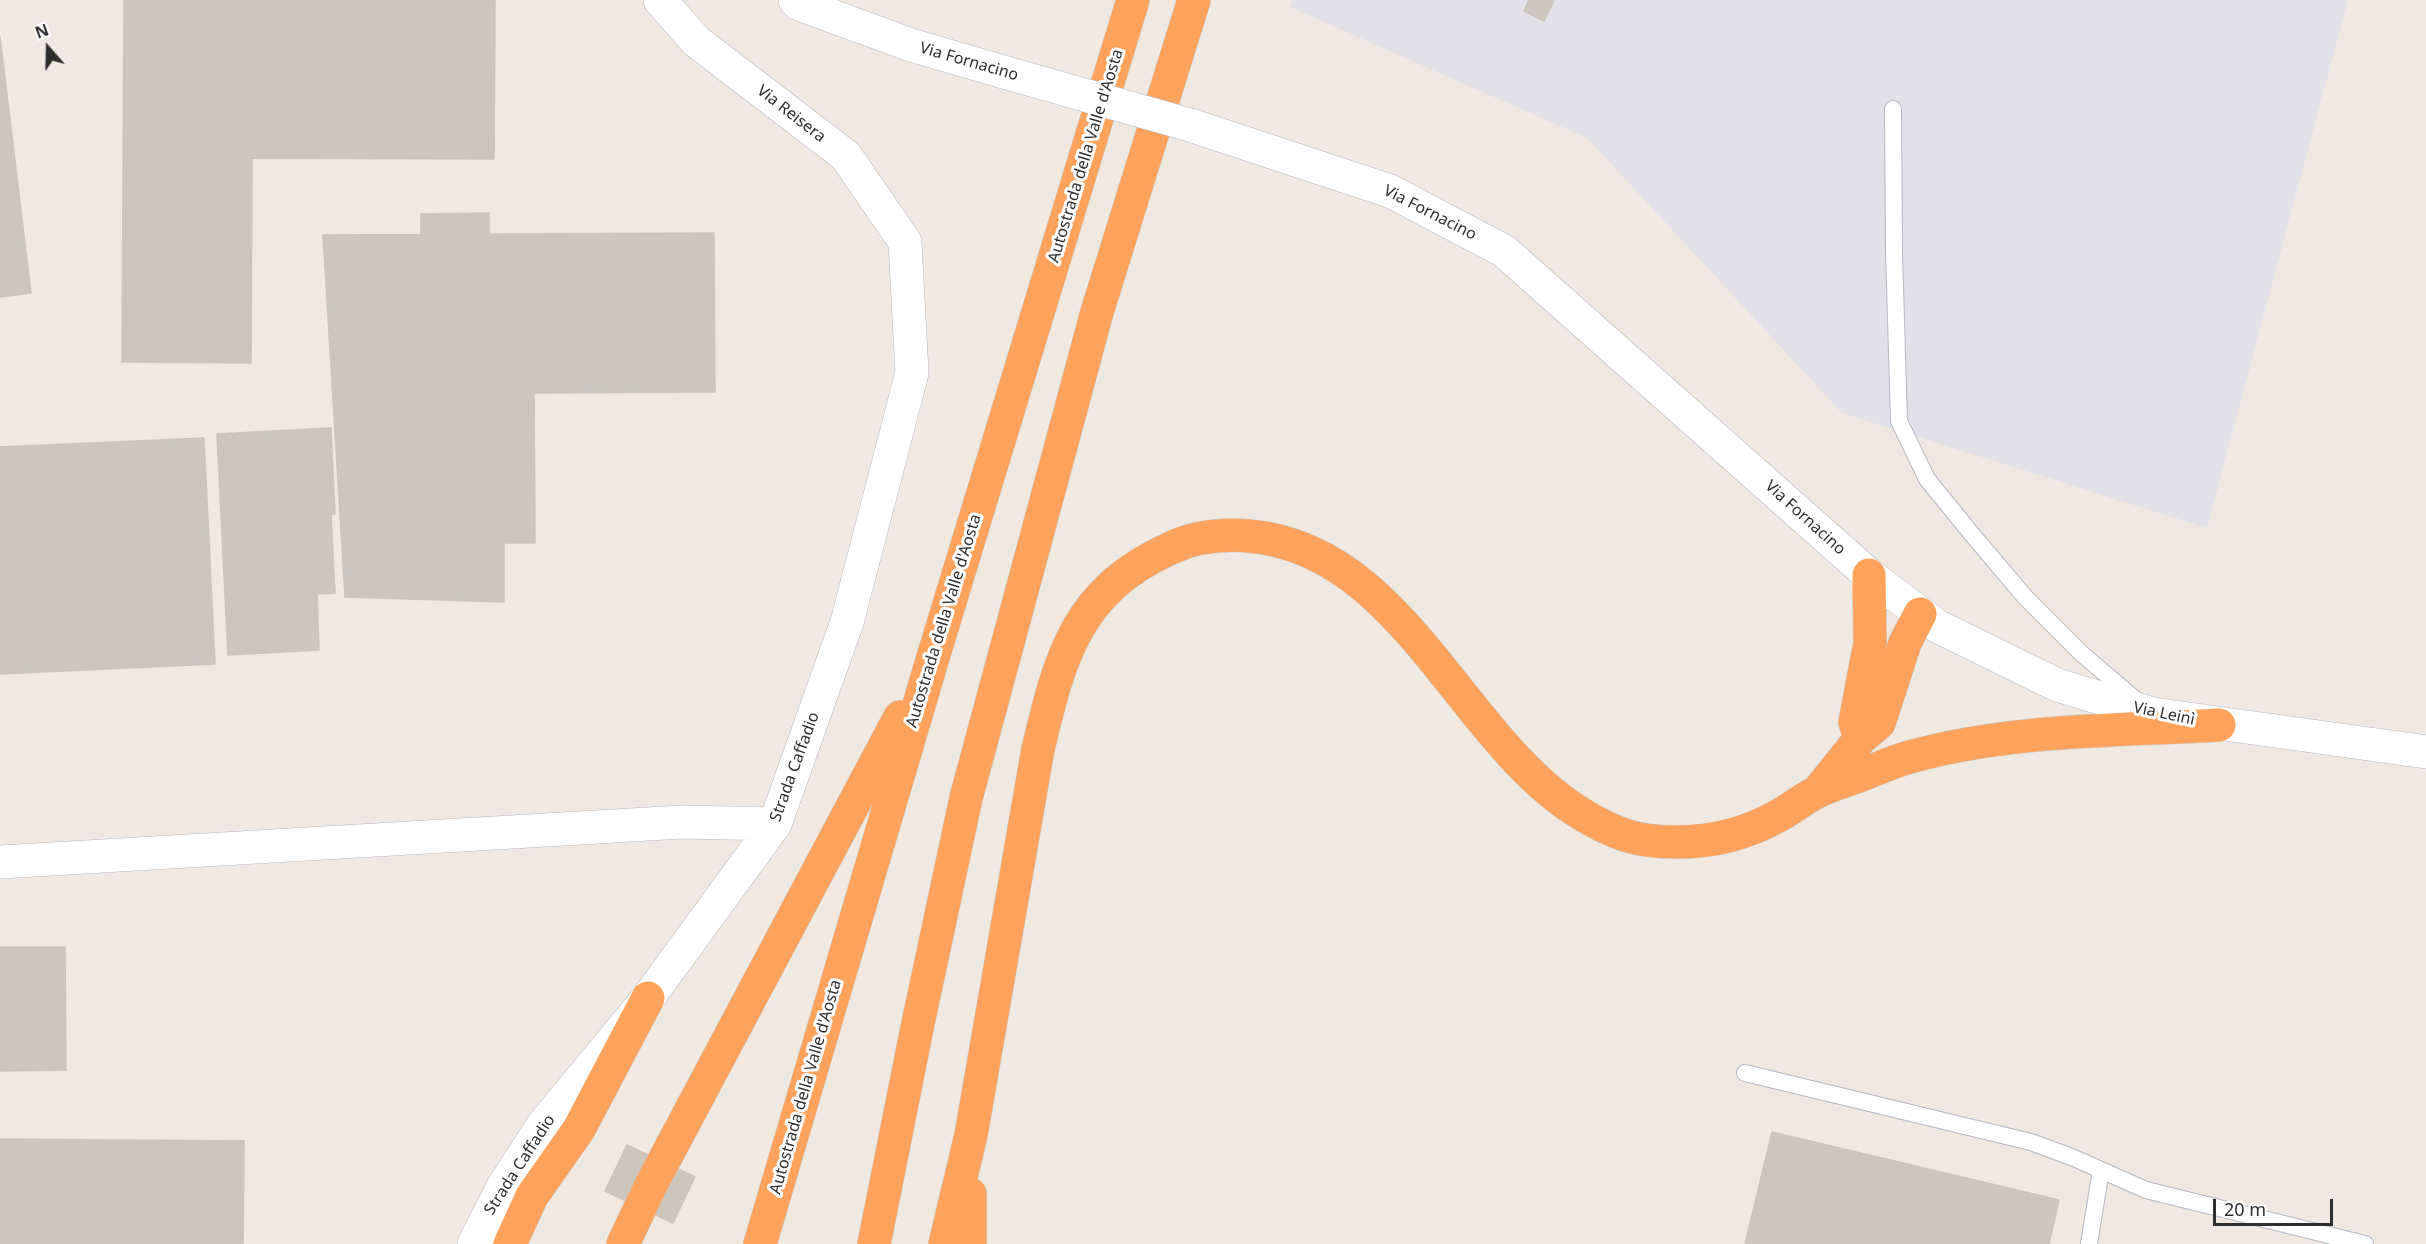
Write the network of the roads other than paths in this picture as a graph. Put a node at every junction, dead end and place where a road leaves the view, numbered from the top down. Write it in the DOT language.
graph roads {
  1 [pos="660,0"];
  2 [pos="795,0"];
  3 [pos="1133,0"];
  4 [pos="1194,0"];
  5 [pos="1893,109"];
  6 [pos="905,242"];
  7 [pos="1869,575"];
  8 [pos="1920,614"];
  9 [pos="934,654"];
  10 [pos="2153,714"];
  11 [pos="2219,725"];
  12 [pos="1860,740"];
  13 [pos="2426,752"];
  14 [pos="1818,792"];
  15 [pos="775,824"];
  16 [pos="0,862"];
  17 [pos="648,998"];
  18 [pos="1745,1073"];
  19 [pos="971,1135"];
  20 [pos="2101,1170"];
  21 [pos="474,1244"];
  22 [pos="510,1244"];
  23 [pos="623,1244"];
  24 [pos="760,1244"];
  25 [pos="874,1244"];
  26 [pos="945,1244"];
  27 [pos="970,1244"];
  28 [pos="2089,1244"];
  29 [pos="2365,1244"];
  1 -- 6 [label="street, Via Reisera"];
  2 -- 7 [label="street, Via Fornacino, bridge"];
  3 -- 9 [label="highway, Autostrada della Valle d'Aosta"];
  4 -- 25 [label="highway"];
  5 -- 10 [label="lane"];
  6 -- 15 [label="street, Strada Caffadio"];
  7 -- 8 [label="street, Via Fornacino"];
  7 -- 12 [label="highway"];
  8 -- 10 [label="street, Via Leinì"];
  8 -- 12 [label="highway"];
  9 -- 23 [label="highway"];
  9 -- 24 [label="highway, Autostrada della Valle d'Aosta"];
  10 -- 11 [label="street, Via Leinì"];
  11 -- 13 [label="street, Via Leinì"];
  11 -- 14 [label="highway"];
  12 -- 14 [label="highway"];
  14 -- 19 [label="highway"];
  15 -- 16 [label="street"];
  15 -- 17 [label="street, Strada Caffadio"];
  17 -- 21 [label="street, Strada Caffadio"];
  17 -- 22 [label="highway"];
  18 -- 20 [label="lane"];
  19 -- 26 [label="highway"];
  19 -- 27 [label="highway"];
  20 -- 28 [label="lane"];
  20 -- 29 [label="lane"];
}
